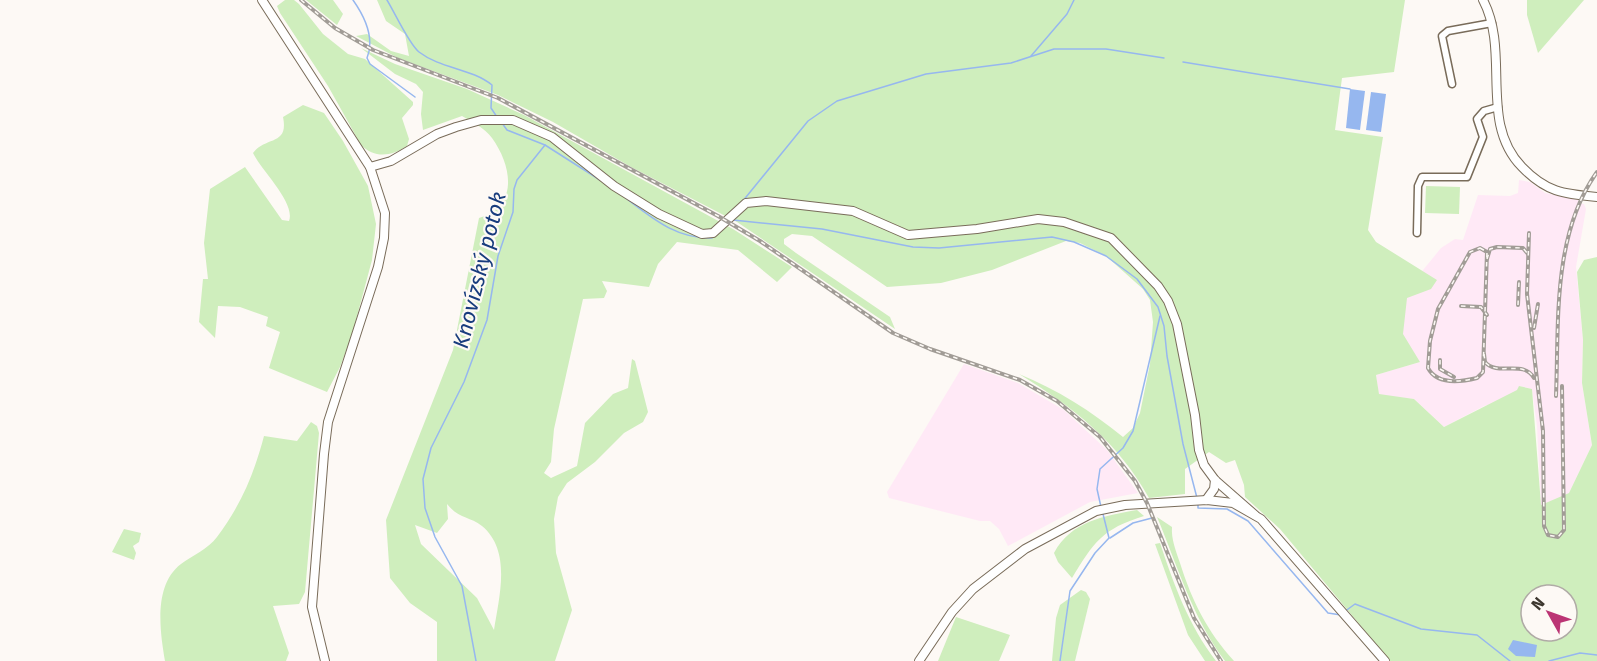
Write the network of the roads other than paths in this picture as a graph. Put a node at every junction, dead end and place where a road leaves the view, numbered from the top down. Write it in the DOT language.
graph roads {
  1 [pos="262,0"];
  2 [pos="1483,0"];
  3 [pos="1492,23"];
  4 [pos="1452,84"];
  5 [pos="1498,107"];
  6 [pos="370,167"];
  7 [pos="1597,197"];
  8 [pos="1417,233"];
  9 [pos="1215,480"];
  10 [pos="1203,500"];
  11 [pos="1255,514"];
  12 [pos="325,661"];
  13 [pos="919,661"];
  14 [pos="1385,661"];
  1 -- 6 [label="street"];
  2 -- 3 [label="street"];
  3 -- 4 [label="street"];
  3 -- 5 [label="street"];
  5 -- 7 [label="street"];
  5 -- 8 [label="street"];
  6 -- 9 [label="street"];
  6 -- 12 [label="street"];
  9 -- 10 [label="street"];
  9 -- 11 [label="street"];
  10 -- 11 [label="street"];
  10 -- 13 [label="street"];
  11 -- 14 [label="street"];
}
